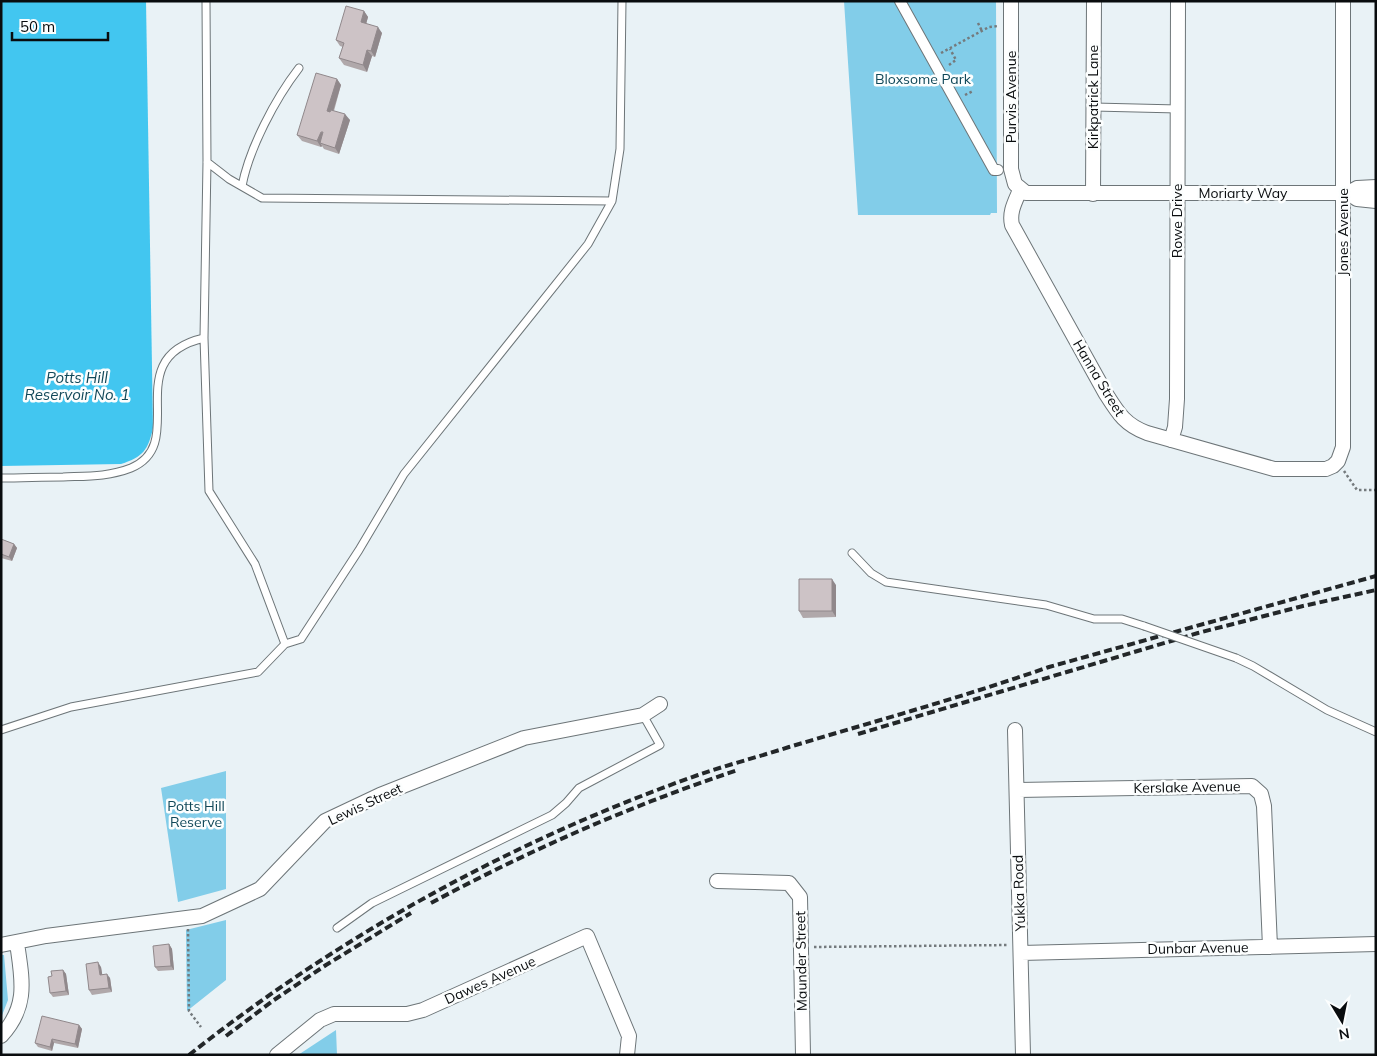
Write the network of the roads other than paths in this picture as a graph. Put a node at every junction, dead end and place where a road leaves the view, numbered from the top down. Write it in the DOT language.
graph roads {
  1 [pos="206,1"];
  2 [pos="622,1"];
  3 [pos="900,1"];
  4 [pos="1011,1"];
  5 [pos="1094,1"];
  6 [pos="1178,1"];
  7 [pos="1343,1"];
  8 [pos="299,68"];
  9 [pos="1094,107"];
  10 [pos="1178,108"];
  11 [pos="207,162"];
  12 [pos="998,170"];
  13 [pos="242,186"];
  14 [pos="1376,187"];
  15 [pos="1020,190"];
  16 [pos="1177,193"];
  17 [pos="1345,193"];
  18 [pos="1093,194"];
  19 [pos="612,201"];
  20 [pos="1376,201"];
  21 [pos="204,338"];
  22 [pos="1172,440"];
  23 [pos="1338,461"];
  24 [pos="1,478"];
  25 [pos="852,553"];
  26 [pos="285,644"];
  27 [pos="660,704"];
  28 [pos="643,715"];
  29 [pos="1,730"];
  30 [pos="1016,730"];
  31 [pos="1376,732"];
  32 [pos="1018,790"];
  33 [pos="717,880"];
  34 [pos="337,928"];
  35 [pos="17,943"];
  36 [pos="1376,944"];
  37 [pos="1,945"];
  38 [pos="1270,947"];
  39 [pos="1021,949"];
  40 [pos="1,1036"];
  41 [pos="277,1055"];
  42 [pos="627,1055"];
  43 [pos="803,1055"];
  44 [pos="1023,1055"];
  1 -- 11 [label="lane"];
  2 -- 19 [label="lane"];
  3 -- 12 [label="street"];
  4 -- 15 [label="street, Purvis Avenue"];
  5 -- 9 [label="street, Kirkpatrick Lane"];
  6 -- 10 [label="street, Rowe Drive"];
  7 -- 17 [label="street, Jones Avenue"];
  8 -- 13 [label="lane"];
  9 -- 10 [label="lane"];
  9 -- 18 [label="street, Kirkpatrick Lane"];
  10 -- 16 [label="street, Rowe Drive"];
  11 -- 13 [label="lane"];
  11 -- 21 [label="lane"];
  13 -- 19 [label="lane"];
  14 -- 17 [label="street, Moriarty Way"];
  15 -- 18 [label="street, Moriarty Way"];
  15 -- 22 [label="street, Hanna Street"];
  16 -- 17 [label="street, Moriarty Way"];
  16 -- 18 [label="street, Moriarty Way"];
  16 -- 22 [label="street, Rowe Drive"];
  17 -- 20 [label="street, Moriarty Way"];
  17 -- 23 [label="street, Jones Avenue"];
  19 -- 26 [label="lane"];
  21 -- 24 [label="lane"];
  21 -- 26 [label="lane"];
  22 -- 23 [label="street, Hanna Street"];
  25 -- 31 [label="lane, bridge"];
  26 -- 29 [label="lane"];
  27 -- 28 [label="street, Lewis Street"];
  28 -- 34 [label="lane"];
  28 -- 35 [label="street, Lewis Street"];
  30 -- 32 [label="street, Yukka Road"];
  32 -- 38 [label="street, Kerslake Avenue"];
  32 -- 39 [label="street, Yukka Road"];
  33 -- 43 [label="street, Maunder Street"];
  35 -- 37 [label="street, Lewis Street"];
  35 -- 40 [label="street"];
  36 -- 38 [label="street, Dunbar Avenue"];
  38 -- 39 [label="street, Dunbar Avenue"];
  39 -- 44 [label="street, Yukka Road"];
  41 -- 42 [label="street, Dawes Avenue"];
}
